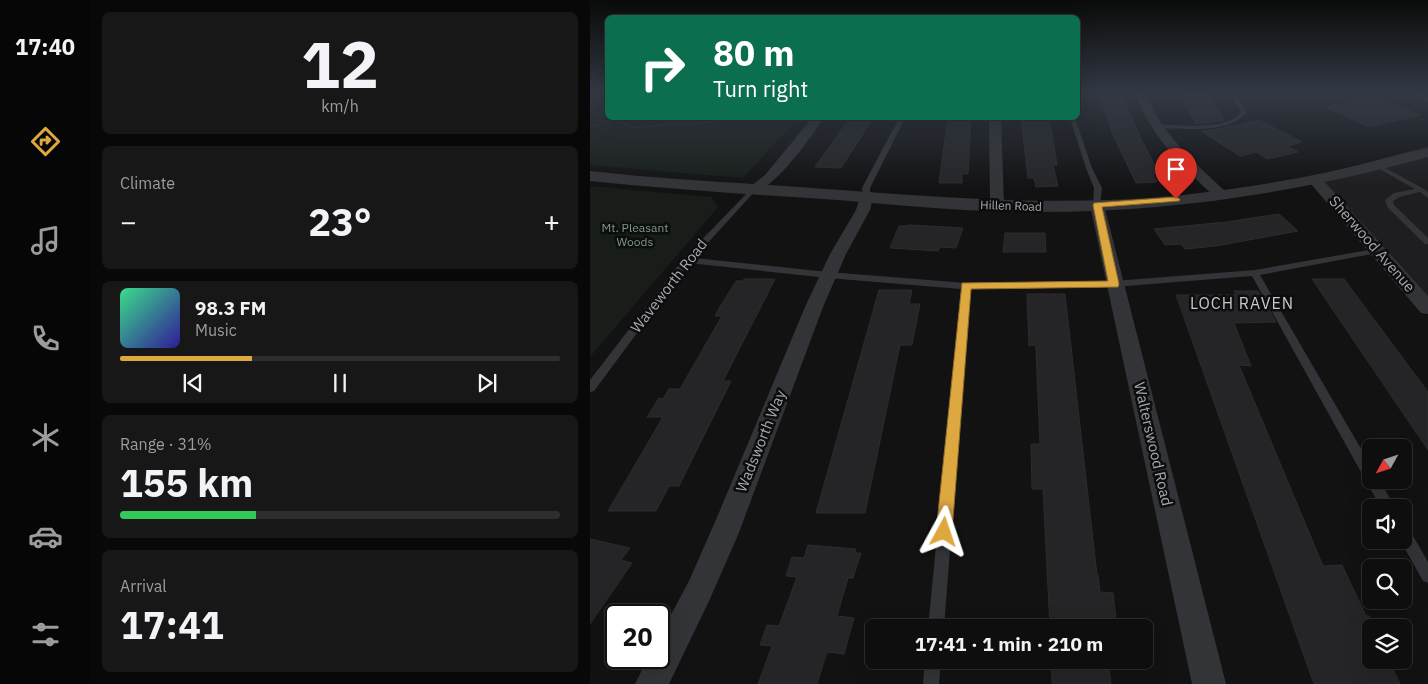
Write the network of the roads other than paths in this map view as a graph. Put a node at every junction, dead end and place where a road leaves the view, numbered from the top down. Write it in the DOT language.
graph roads {
  1 [pos="812,125"];
  2 [pos="898,125"];
  3 [pos="996,125"];
  4 [pos="1074,125"];
  5 [pos="1221,125"];
  6 [pos="1156,126"];
  7 [pos="1428,152"];
  8 [pos="1378,166"];
  9 [pos="590,176"];
  10 [pos="1316,181"];
  11 [pos="754,189"];
  12 [pos="1425,189"];
  13 [pos="1220,195"];
  14 [pos="1428,196"];
  15 [pos="866,197"];
  16 [pos="1097,205"];
  17 [pos="997,206"];
  18 [pos="1428,242"];
  19 [pos="1377,250"];
  20 [pos="687,260"];
  21 [pos="1255,273"];
  22 [pos="828,275"];
  23 [pos="1114,284"];
  24 [pos="966,286"];
  25 [pos="1428,308"];
  26 [pos="590,388"];
  27 [pos="1362,461"];
  28 [pos="1412,548"];
  29 [pos="1428,576"];
  30 [pos="937,619"];
  31 [pos="932,669"];
  32 [pos="652,684"];
  33 [pos="930,684"];
  34 [pos="1209,684"];
  1 -- 11 [label="street"];
  2 -- 15 [label="lane"];
  3 -- 17 [label="street"];
  4 -- 16 [label="lane"];
  5 -- 6 [label="lane"];
  6 -- 13 [label="street"];
  7 -- 8 [label="street, Hillen Road"];
  8 -- 10 [label="street, Hillen Road"];
  8 -- 12 [label="lane"];
  9 -- 11 [label="street, Hillen Road"];
  10 -- 13 [label="street, Hillen Road"];
  10 -- 19 [label="street, Sherwood Avenue"];
  11 -- 15 [label="street, Hillen Road"];
  11 -- 20 [label="lane, Waveworth Road"];
  12 -- 14 [label="lane"];
  12 -- 18 [label="lane"];
  13 -- 16 [label="street, Hillen Road"];
  15 -- 17 [label="street, Hillen Road"];
  15 -- 22 [label="street, Wadsworth Way"];
  16 -- 17 [label="street, Hillen Road"];
  16 -- 23 [label="street, Walterswood Road"];
  19 -- 21 [label="lane"];
  19 -- 25 [label="street, Sherwood Avenue"];
  20 -- 22 [label="lane"];
  20 -- 26 [label="lane, Waveworth Road"];
  21 -- 23 [label="lane"];
  21 -- 27 [label="lane"];
  22 -- 24 [label="lane"];
  22 -- 32 [label="street, Wadsworth Way"];
  23 -- 24 [label="lane"];
  23 -- 34 [label="street, Walterswood Road"];
  24 -- 30 [label="lane"];
  28 -- 29 [label="lane"];
  31 -- 33 [label="lane"];
}
